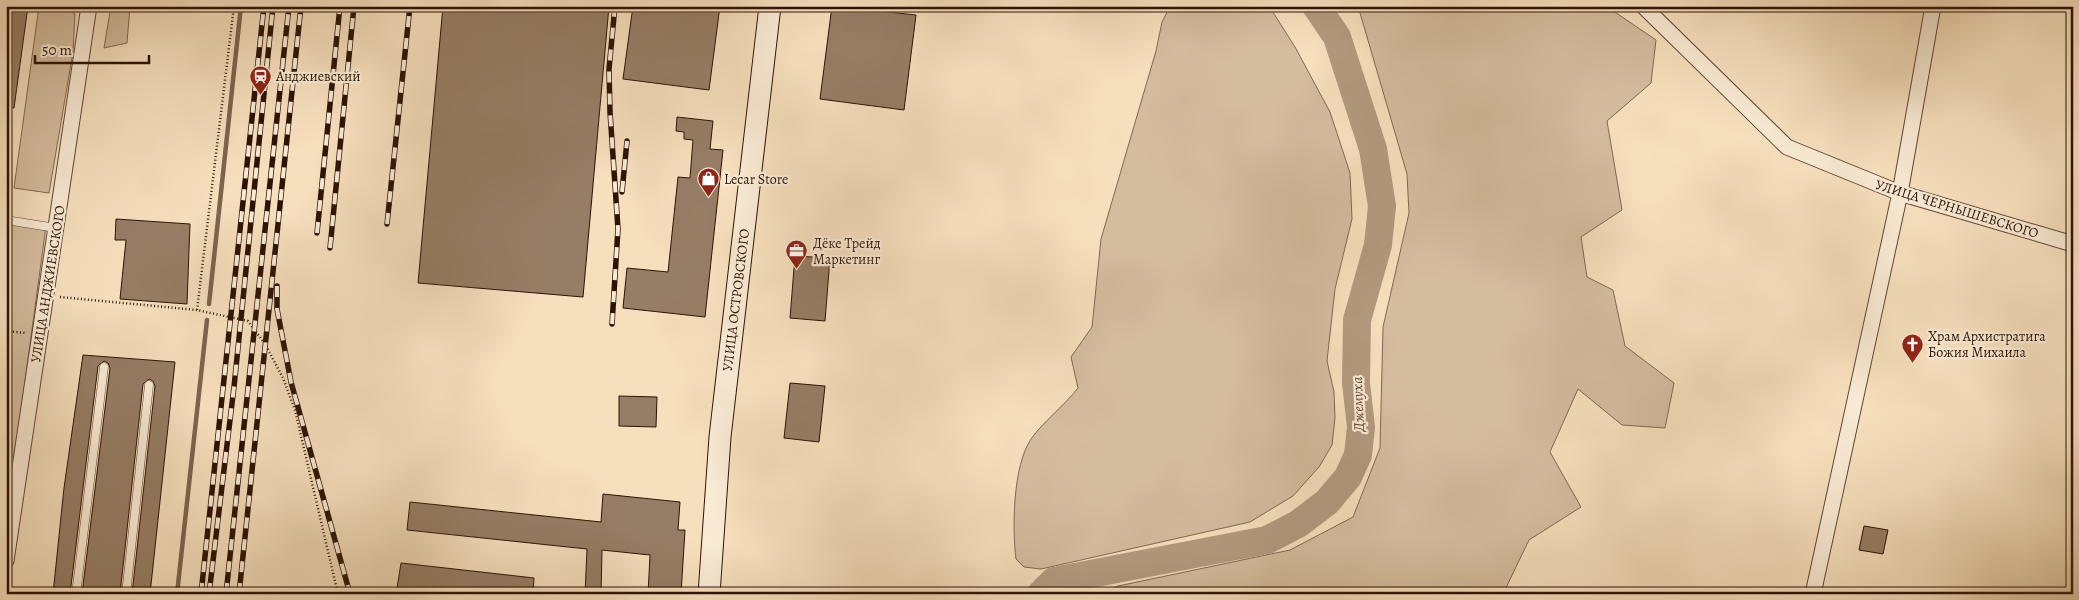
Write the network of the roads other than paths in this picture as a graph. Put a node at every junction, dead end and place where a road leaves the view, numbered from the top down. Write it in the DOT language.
graph roads {
  1 [pos="89,6"];
  2 [pos="770,6"];
  3 [pos="1643,6"];
  4 [pos="1933,6"];
  5 [pos="1900,193"];
  6 [pos="6,220"];
  7 [pos="56,228"];
  8 [pos="2073,244"];
  9 [pos="104,367"];
  10 [pos="149,385"];
  11 [pos="6,561"];
  12 [pos="76,594"];
  13 [pos="126,594"];
  14 [pos="708,594"];
  15 [pos="1812,594"];
  1 -- 7 [label="street, УЛИЦА АНДЖИЕВСКОГО"];
  2 -- 14 [label="street, УЛИЦА ОСТРОВСКОГО"];
  3 -- 5 [label="street, УЛИЦА ЧЕРНЫШЕВСКОГО"];
  4 -- 5 [label="street"];
  5 -- 8 [label="street, УЛИЦА ЧЕРНЫШЕВСКОГО"];
  5 -- 15 [label="street"];
  6 -- 7 [label="lane"];
  7 -- 11 [label="street, УЛИЦА АНДЖИЕВСКОГО"];
  9 -- 12 [label="lane"];
  10 -- 13 [label="lane"];
}
